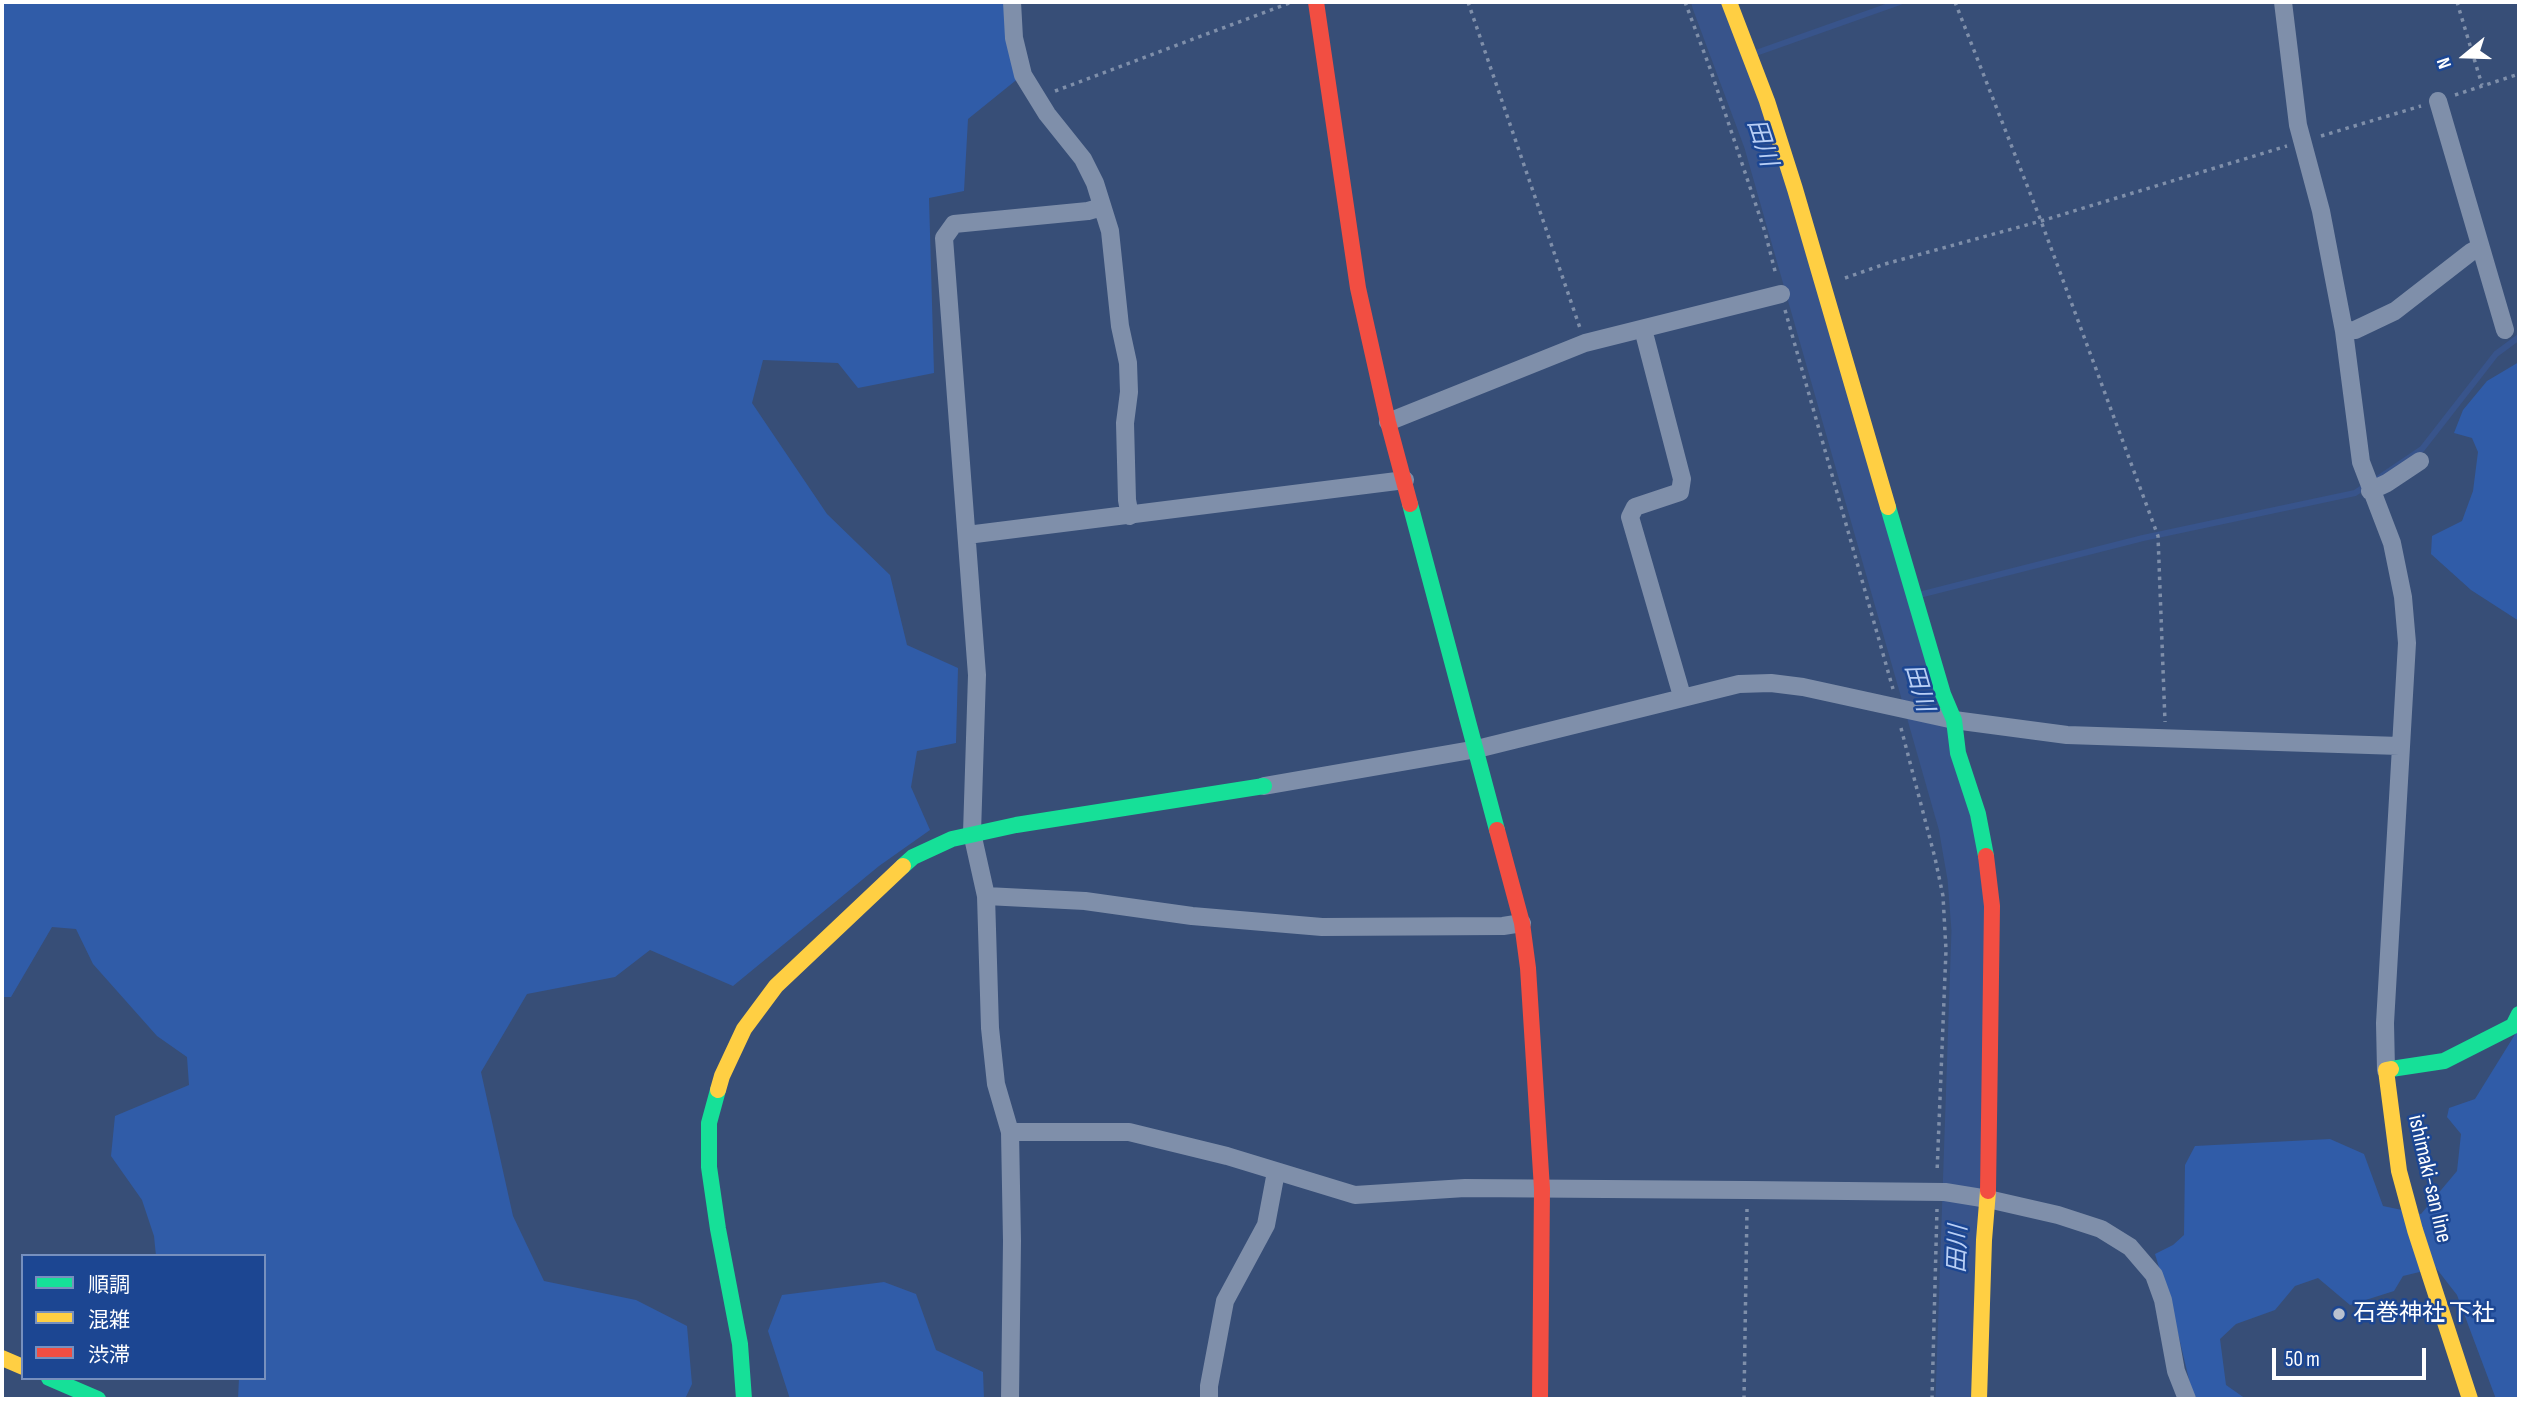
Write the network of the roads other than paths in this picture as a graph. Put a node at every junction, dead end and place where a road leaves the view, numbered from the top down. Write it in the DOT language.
graph roads {
  1 [pos="1012,2"];
  2 [pos="1316,2"];
  3 [pos="1729,2"];
  4 [pos="2283,2"];
  5 [pos="2438,101"];
  6 [pos="1102,207"];
  7 [pos="2480,247"];
  8 [pos="1781,294"];
  9 [pos="1643,329"];
  10 [pos="2505,330"];
  11 [pos="2344,331"];
  12 [pos="1388,422"];
  13 [pos="2420,461"];
  14 [pos="1405,480"];
  15 [pos="2370,491"];
  16 [pos="1130,516"];
  17 [pos="967,535"];
  18 [pos="1682,696"];
  19 [pos="1947,719"];
  20 [pos="2399,746"];
  21 [pos="1477,749"];
  22 [pos="1264,786"];
  23 [pos="971,833"];
  24 [pos="986,896"];
  25 [pos="1522,923"];
  26 [pos="2519,1014"];
  27 [pos="2386,1070"];
  28 [pos="1010,1132"];
  29 [pos="1276,1172"];
  30 [pos="1542,1189"];
  31 [pos="1983,1198"];
  32 [pos="2,1358"];
  33 [pos="21,1366"];
  34 [pos="54,1380"];
  35 [pos="98,1399"];
  36 [pos="744,1399"];
  37 [pos="1010,1399"];
  38 [pos="1209,1399"];
  39 [pos="1541,1399"];
  40 [pos="1979,1399"];
  41 [pos="2187,1399"];
  42 [pos="2470,1399"];
  1 -- 6 [label="street"];
  2 -- 12 [label="street"];
  3 -- 19 [label="street"];
  4 -- 11 [label="street"];
  5 -- 7 [label="street"];
  6 -- 16 [label="street"];
  6 -- 17 [label="street"];
  7 -- 10 [label="street"];
  7 -- 11 [label="street"];
  8 -- 9 [label="street"];
  9 -- 12 [label="street"];
  9 -- 18 [label="street"];
  11 -- 15 [label="street"];
  12 -- 14 [label="street"];
  13 -- 15 [label="street"];
  14 -- 16 [label="street"];
  14 -- 21 [label="street"];
  15 -- 20 [label="street"];
  16 -- 17 [label="street"];
  17 -- 23 [label="street"];
  18 -- 19 [label="street"];
  18 -- 21 [label="street"];
  19 -- 20 [label="street"];
  19 -- 31 [label="street"];
  20 -- 27 [label="street"];
  21 -- 22 [label="street"];
  21 -- 25 [label="street"];
  22 -- 23 [label="street"];
  23 -- 24 [label="street"];
  23 -- 36 [label="street"];
  24 -- 25 [label="street"];
  24 -- 28 [label="street"];
  25 -- 30 [label="street"];
  26 -- 27 [label="street"];
  27 -- 42 [label="street, ishimaki-san line"];
  28 -- 29 [label="street"];
  28 -- 37 [label="street"];
  29 -- 30 [label="street"];
  29 -- 38 [label="street"];
  30 -- 31 [label="street"];
  30 -- 39 [label="street"];
  31 -- 40 [label="street"];
  31 -- 41 [label="street"];
  32 -- 33 [label="street"];
  34 -- 35 [label="street"];
}
